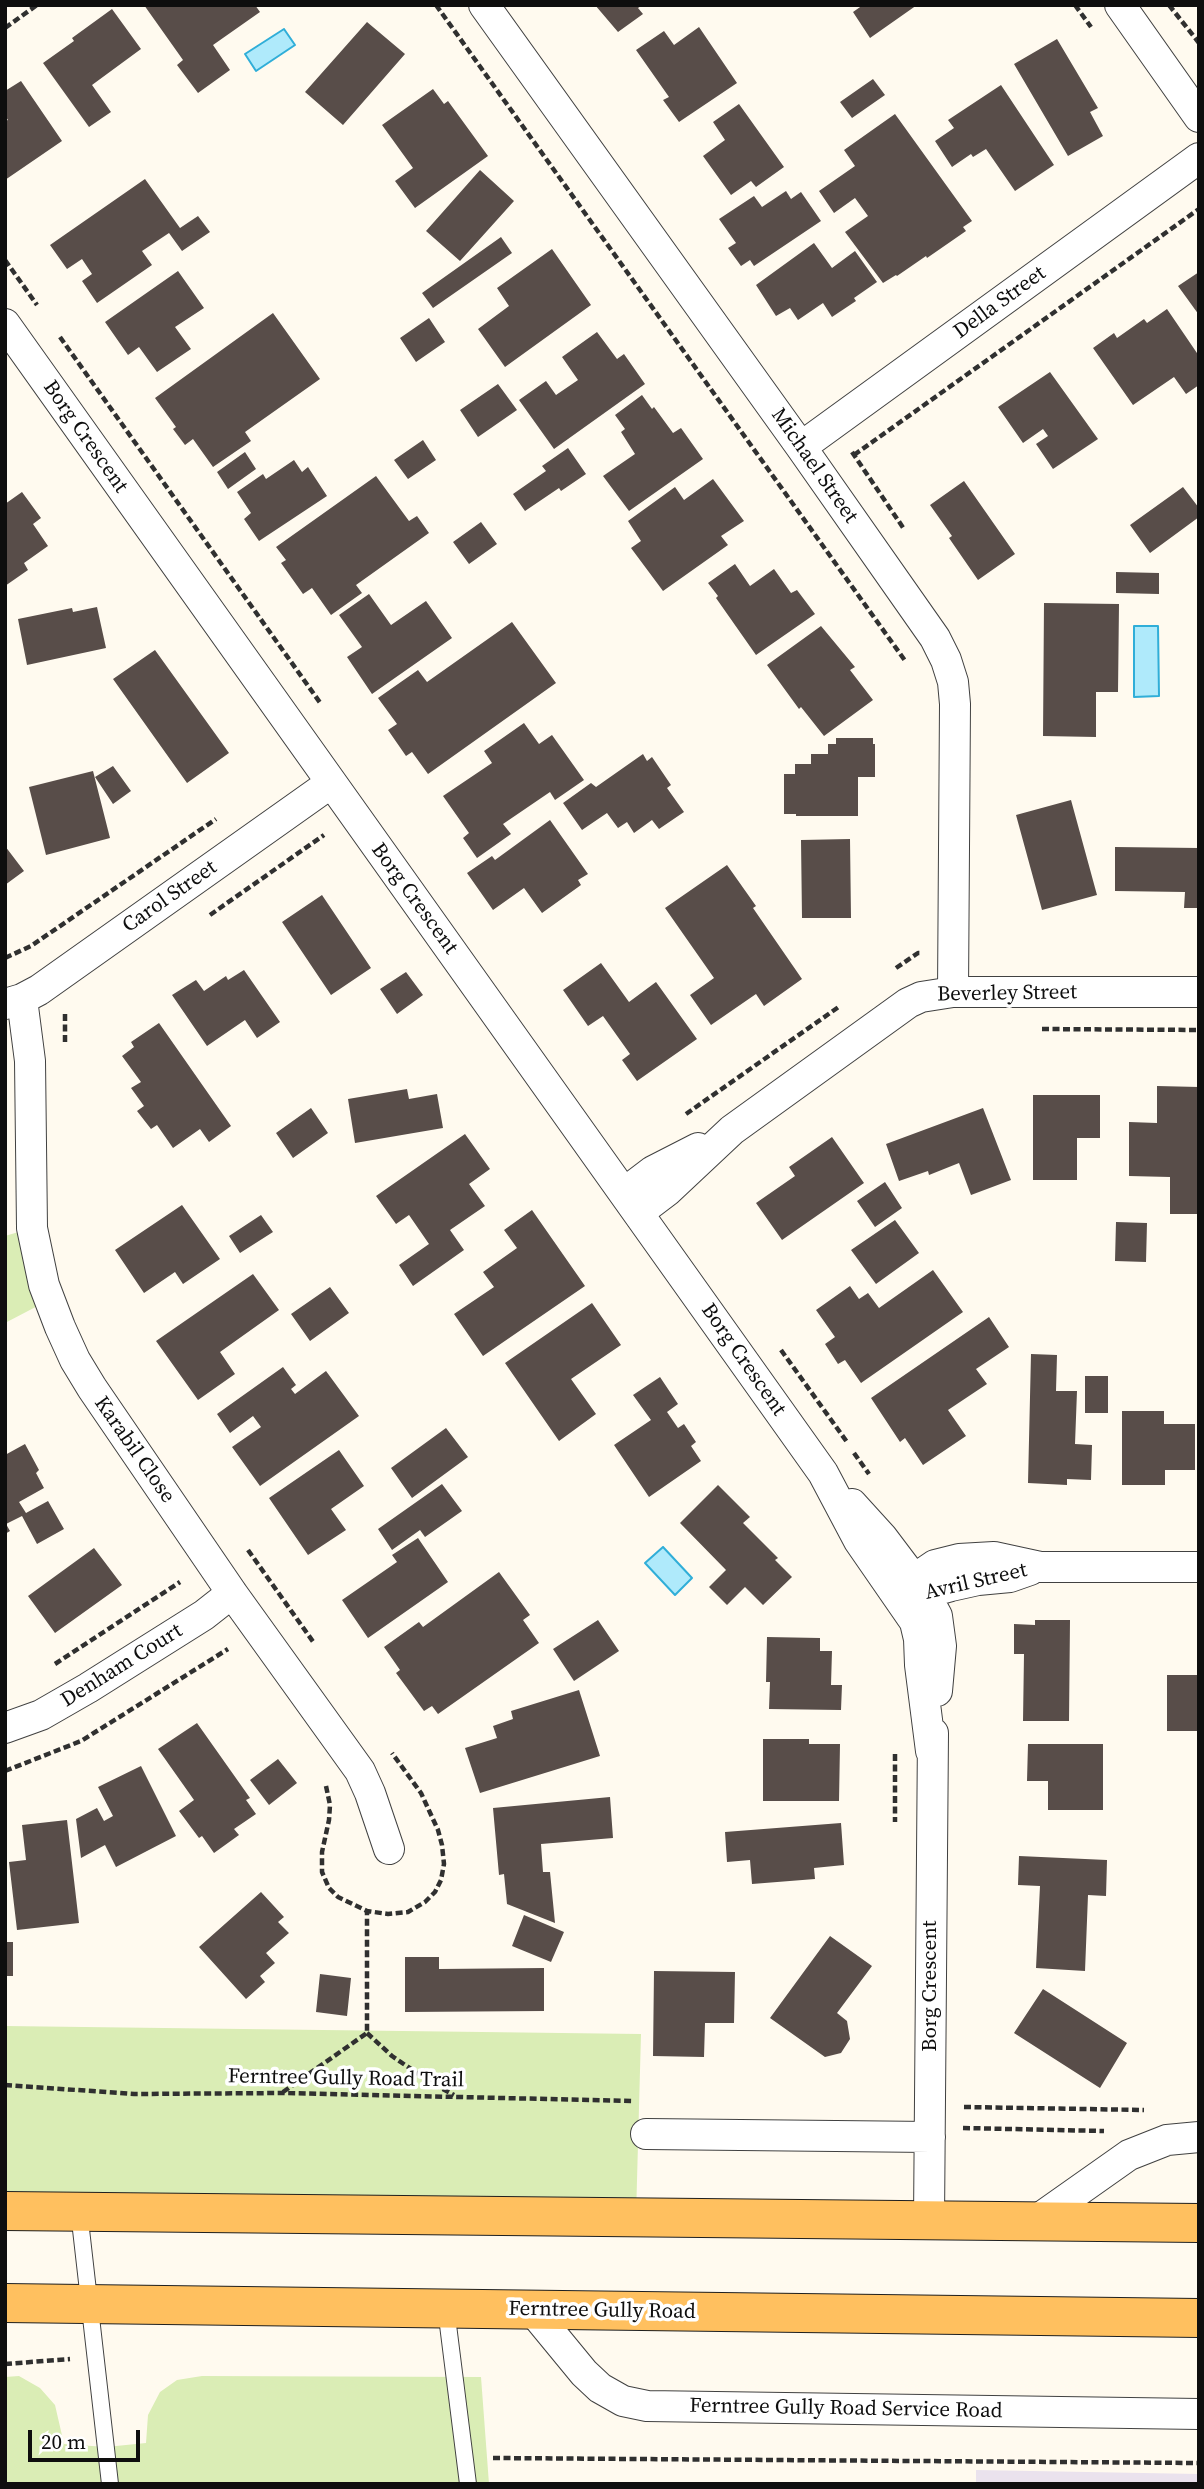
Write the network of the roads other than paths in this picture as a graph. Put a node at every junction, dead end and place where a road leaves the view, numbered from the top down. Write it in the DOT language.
graph roads {
  1 [pos="484,5"];
  2 [pos="1120,5"];
  3 [pos="1199,117"];
  4 [pos="1199,158"];
  5 [pos="5,324"];
  6 [pos="801,447"];
  7 [pos="331,783"];
  8 [pos="953,992"];
  9 [pos="1199,992"];
  10 [pos="13,1002"];
  11 [pos="631,1203"];
  12 [pos="1199,1567"];
  13 [pos="913,1591"];
  14 [pos="232,1593"];
  15 [pos="5,1728"];
  16 [pos="389,1849"];
  17 [pos="930,2132"];
  18 [pos="652,2134"];
  19 [pos="1199,2137"];
  20 [pos="5,2211"];
  21 [pos="79,2212"];
  22 [pos="929,2220"];
  23 [pos="1034,2222"];
  24 [pos="1199,2223"];
  25 [pos="5,2303"];
  26 [pos="90,2304"];
  27 [pos="446,2309"];
  28 [pos="533,2311"];
  29 [pos="1199,2318"];
  30 [pos="1199,2414"];
  31 [pos="110,2484"];
  32 [pos="468,2484"];
  1 -- 6 [label="street, Michael Street"];
  2 -- 3 [label="street"];
  4 -- 6 [label="street, Della Street"];
  5 -- 7 [label="street, Borg Crescent"];
  6 -- 8 [label="street, Michael Street"];
  7 -- 10 [label="street, Carol Street"];
  7 -- 11 [label="street, Borg Crescent"];
  8 -- 9 [label="street, Beverley Street"];
  8 -- 11 [label="street, Beverley Street"];
  10 -- 14 [label="street, Karabil Close"];
  11 -- 13 [label="street, Borg Crescent"];
  12 -- 13 [label="street, Avril Street"];
  13 -- 17 [label="street, Borg Crescent"];
  14 -- 15 [label="street, Denham Court"];
  14 -- 16 [label="street, Karabil Close"];
  17 -- 18 [label="street"];
  17 -- 22 [label="street, Borg Crescent"];
  19 -- 23 [label="street"];
  20 -- 21 [label="main road"];
  21 -- 22 [label="main road"];
  21 -- 26 [label="lane"];
  22 -- 23 [label="main road"];
  23 -- 24 [label="main road"];
  25 -- 26 [label="main road, Ferntree Gully Road"];
  26 -- 27 [label="main road, Ferntree Gully Road"];
  26 -- 31 [label="lane"];
  27 -- 28 [label="main road, Ferntree Gully Road"];
  27 -- 32 [label="lane"];
  28 -- 29 [label="main road, Ferntree Gully Road"];
  28 -- 30 [label="street, Ferntree Gully Road Service Road"];
}
